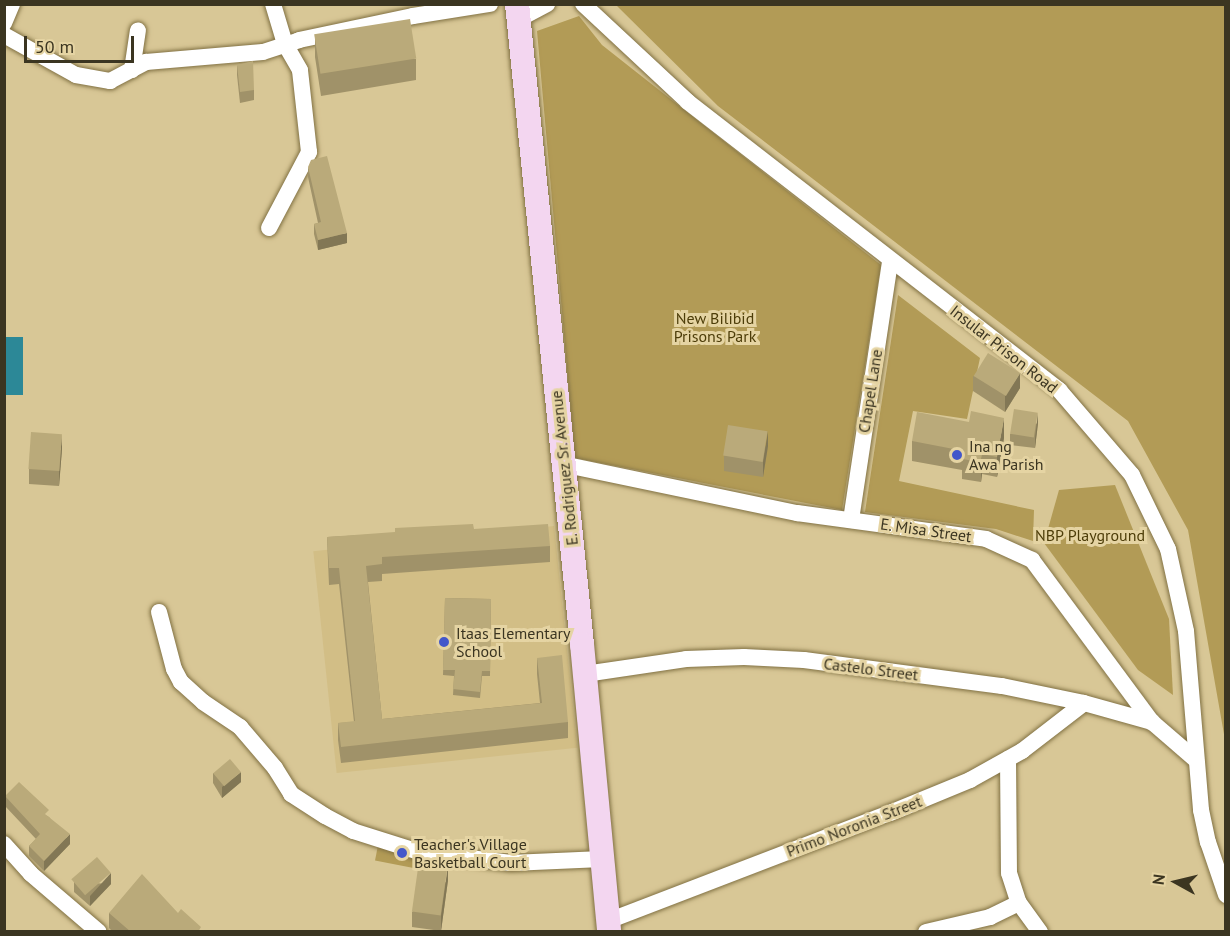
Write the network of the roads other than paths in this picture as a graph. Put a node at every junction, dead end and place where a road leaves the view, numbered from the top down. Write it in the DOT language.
graph roads {
  1 [pos="12,4"];
  2 [pos="273,4"];
  3 [pos="490,4"];
  4 [pos="547,4"];
  5 [pos="583,4"];
  6 [pos="412,10"];
  7 [pos="518,12"];
  8 [pos="4,22"];
  9 [pos="138,30"];
  10 [pos="4,35"];
  11 [pos="285,45"];
  12 [pos="132,70"];
  13 [pos="269,228"];
  14 [pos="890,261"];
  15 [pos="562,464"];
  16 [pos="850,520"];
  17 [pos="159,612"];
  18 [pos="585,674"];
  19 [pos="1084,703"];
  20 [pos="1152,722"];
  21 [pos="1008,759"];
  22 [pos="1196,760"];
  23 [pos="4,844"];
  24 [pos="602,859"];
  25 [pos="1226,895"];
  26 [pos="1019,903"];
  27 [pos="608,926"];
  28 [pos="99,932"];
  29 [pos="926,932"];
  30 [pos="1040,932"];
  1 -- 8 [label="street"];
  2 -- 11 [label="street"];
  3 -- 6 [label="street"];
  4 -- 7 [label="street"];
  5 -- 14 [label="street, Insular Prison Road"];
  6 -- 11 [label="street"];
  7 -- 15 [label="street, E. Rodriguez Sr. Avenue"];
  9 -- 12 [label="street"];
  10 -- 12 [label="street"];
  11 -- 12 [label="street"];
  11 -- 13 [label="street"];
  14 -- 16 [label="street, Chapel Lane"];
  14 -- 22 [label="street, Insular Prison Road"];
  15 -- 16 [label="street, E. Misa Street"];
  15 -- 18 [label="street, E. Rodriguez Sr. Avenue"];
  16 -- 20 [label="street, E. Misa Street"];
  17 -- 24 [label="street"];
  18 -- 19 [label="street, Castelo Street"];
  18 -- 24 [label="street, E. Rodriguez Sr. Avenue"];
  19 -- 20 [label="street, Castelo Street"];
  19 -- 21 [label="street, Primo Noronia Street"];
  20 -- 22 [label="street, E. Misa Street"];
  21 -- 26 [label="street"];
  21 -- 27 [label="street, Primo Noronia Street"];
  22 -- 25 [label="street, Insular Prison Road"];
  23 -- 28 [label="street"];
  24 -- 27 [label="street, E. Rodriguez Sr. Avenue"];
  26 -- 29 [label="street"];
  26 -- 30 [label="street"];
}
